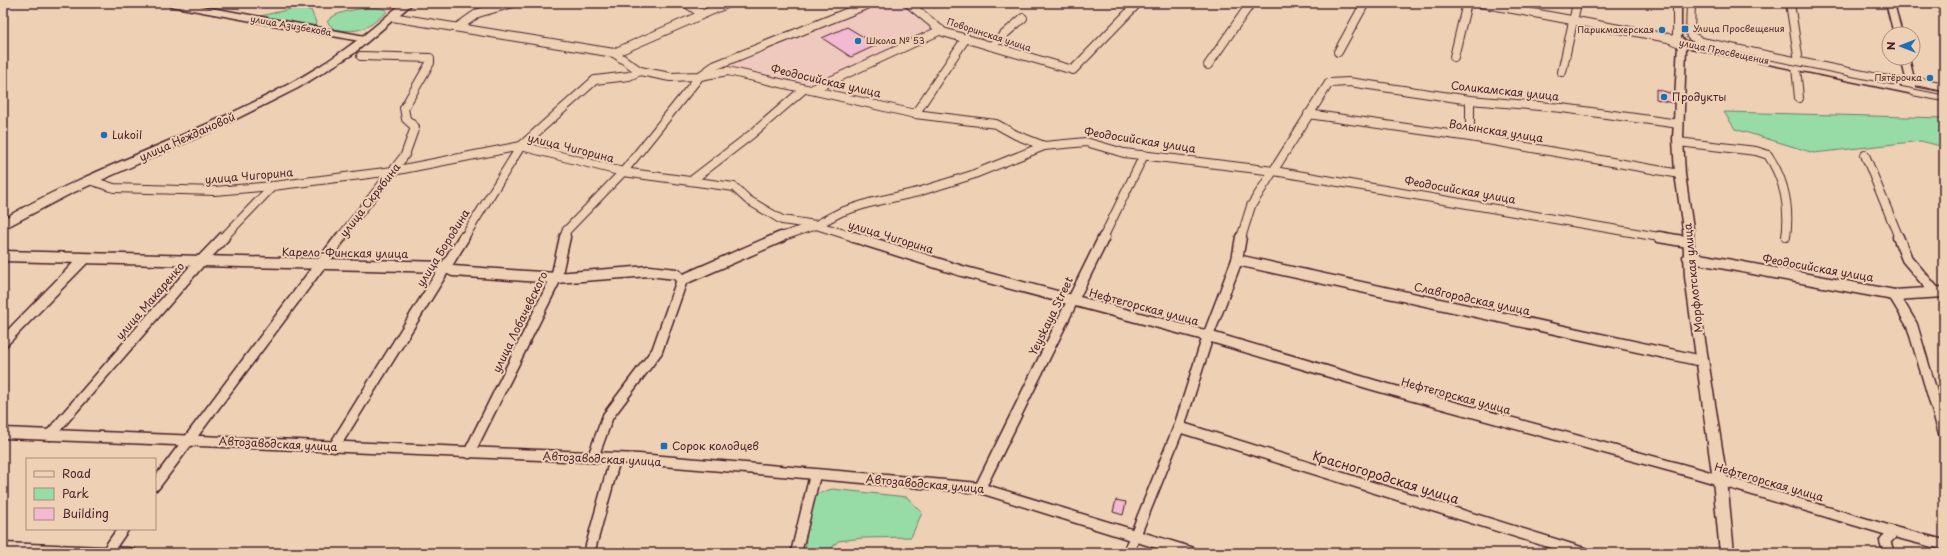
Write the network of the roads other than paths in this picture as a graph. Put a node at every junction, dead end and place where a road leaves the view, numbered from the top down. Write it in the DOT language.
graph roads {
  1 [pos="170,3"];
  2 [pos="408,3"];
  3 [pos="513,3"];
  4 [pos="686,3"];
  5 [pos="729,3"];
  6 [pos="871,3"];
  7 [pos="908,3"];
  8 [pos="1138,3"];
  9 [pos="1251,3"];
  10 [pos="1365,3"];
  11 [pos="1466,3"];
  12 [pos="1480,3"];
  13 [pos="1577,3"];
  14 [pos="1677,3"];
  15 [pos="1691,3"];
  16 [pos="1790,3"];
  17 [pos="1890,3"];
  18 [pos="702,14"];
  19 [pos="392,17"];
  20 [pos="1023,18"];
  21 [pos="1574,21"];
  22 [pos="1896,26"];
  23 [pos="458,28"];
  24 [pos="941,30"];
  25 [pos="966,38"];
  26 [pos="365,40"];
  27 [pos="1682,44"];
  28 [pos="991,46"];
  29 [pos="1338,52"];
  30 [pos="614,53"];
  31 [pos="1798,55"];
  32 [pos="361,56"];
  33 [pos="1454,57"];
  34 [pos="1782,59"];
  35 [pos="1208,65"];
  36 [pos="1817,66"];
  37 [pos="1907,66"];
  38 [pos="1796,67"];
  39 [pos="640,71"];
  40 [pos="1562,72"];
  41 [pos="700,76"];
  42 [pos="595,80"];
  43 [pos="1912,86"];
  44 [pos="1944,87"];
  45 [pos="807,90"];
  46 [pos="1944,97"];
  47 [pos="1799,98"];
  48 [pos="1470,100"];
  49 [pos="915,114"];
  50 [pos="1308,114"];
  51 [pos="1679,124"];
  52 [pos="1470,137"];
  53 [pos="1678,142"];
  54 [pos="521,146"];
  55 [pos="1044,146"];
  56 [pos="1144,155"];
  57 [pos="1865,155"];
  58 [pos="393,171"];
  59 [pos="1274,171"];
  60 [pos="623,172"];
  61 [pos="1680,174"];
  62 [pos="89,180"];
  63 [pos="691,181"];
  64 [pos="273,186"];
  65 [pos="3,225"];
  66 [pos="816,225"];
  67 [pos="1786,237"];
  68 [pos="1688,242"];
  69 [pos="3,256"];
  70 [pos="1688,257"];
  71 [pos="84,259"];
  72 [pos="1237,260"];
  73 [pos="200,262"];
  74 [pos="320,264"];
  75 [pos="445,267"];
  76 [pos="962,271"];
  77 [pos="556,278"];
  78 [pos="682,280"];
  79 [pos="1939,292"];
  80 [pos="1894,295"];
  81 [pos="1072,300"];
  82 [pos="1208,336"];
  83 [pos="3,342"];
  84 [pos="1702,361"];
  85 [pos="1179,427"];
  86 [pos="3,433"];
  87 [pos="1944,433"];
  88 [pos="50,435"];
  89 [pos="187,440"];
  90 [pos="334,447"];
  91 [pos="469,453"];
  92 [pos="593,457"];
  93 [pos="615,458"];
  94 [pos="815,475"];
  95 [pos="1720,480"];
  96 [pos="156,484"];
  97 [pos="980,488"];
  98 [pos="123,530"];
  99 [pos="1894,532"];
  100 [pos="1135,534"];
  101 [pos="1944,545"];
  102 [pos="3,548"];
  103 [pos="22,551"];
  104 [pos="107,552"];
  105 [pos="131,553"];
  106 [pos="589,553"];
  107 [pos="796,553"];
  108 [pos="1128,553"];
  109 [pos="1191,553"];
  110 [pos="1584,553"];
  111 [pos="1728,553"];
  112 [pos="1889,553"];
  1 -- 26 [label="main road, улица Азизбекова"];
  2 -- 19 [label="highway, улица Неждановой"];
  3 -- 23 [label="street"];
  4 -- 18 [label="street"];
  5 -- 18 [label="street"];
  6 -- 41 [label="street"];
  7 -- 24 [label="street, Поворинская улица"];
  8 -- 28 [label="street, Поворинская улица"];
  9 -- 35 [label="street"];
  10 -- 29 [label="street"];
  11 -- 33 [label="street"];
  12 -- 21 [label="street, улица Просвещения"];
  13 -- 21 [label="street"];
  14 -- 27 [label="street, Морфлотская улица"];
  15 -- 34 [label="street, улица Просвещения"];
  16 -- 31 [label="street"];
  17 -- 22 [label="street"];
  18 -- 30 [label="street"];
  19 -- 23 [label="street"];
  19 -- 26 [label="highway, улица Неждановой"];
  20 -- 28 [label="street"];
  21 -- 27 [label="street, улица Просвещения"];
  21 -- 40 [label="street"];
  23 -- 30 [label="street"];
  24 -- 25 [label="street, Поворинская улица"];
  24 -- 45 [label="street"];
  25 -- 28 [label="street, Поворинская улица"];
  25 -- 49 [label="street"];
  26 -- 62 [label="highway, улица Неждановой"];
  27 -- 38 [label="street, улица Просвещения"];
  27 -- 51 [label="street, Морфлотская улица"];
  30 -- 39 [label="street"];
  31 -- 34 [label="street"];
  31 -- 36 [label="street"];
  32 -- 58 [label="street, улица Скрябина"];
  34 -- 36 [label="street, улица Просвещения"];
  36 -- 43 [label="street, улица Просвещения"];
  37 -- 43 [label="street"];
  38 -- 43 [label="street, улица Просвещения"];
  38 -- 47 [label="street"];
  39 -- 41 [label="street, Феодосийская улица"];
  39 -- 42 [label="street, Феодосийская улица"];
  41 -- 45 [label="street, Феодосийская улица"];
  41 -- 60 [label="street, улица Лобачевского"];
  42 -- 54 [label="street, улица Бородина"];
  43 -- 44 [label="street"];
  43 -- 46 [label="street, улица Просвещения"];
  45 -- 49 [label="street, Феодосийская улица"];
  45 -- 63 [label="street"];
  48 -- 50 [label="street, Соликамская улица"];
  48 -- 51 [label="street, Соликамская улица"];
  48 -- 52 [label="street"];
  49 -- 55 [label="street, Феодосийская улица"];
  50 -- 52 [label="street, Волынская улица"];
  50 -- 59 [label="street"];
  51 -- 53 [label="street, Морфлотская улица"];
  52 -- 61 [label="street, Волынская улица"];
  53 -- 61 [label="street, Морфлотская улица"];
  53 -- 67 [label="street"];
  54 -- 58 [label="street, улица Чигорина"];
  54 -- 60 [label="street, улица Чигорина"];
  54 -- 75 [label="street, улица Бородина"];
  55 -- 56 [label="street, Феодосийская улица"];
  55 -- 66 [label="street"];
  56 -- 59 [label="street, Феодосийская улица"];
  56 -- 81 [label="street, Yeyskaya Street"];
  57 -- 79 [label="street"];
  58 -- 64 [label="street, улица Чигорина"];
  58 -- 74 [label="street, улица Скрябина"];
  59 -- 68 [label="street, Феодосийская улица"];
  59 -- 72 [label="street"];
  60 -- 63 [label="street, улица Чигорина"];
  60 -- 77 [label="street, улица Лобачевского"];
  61 -- 68 [label="street, Морфлотская улица"];
  62 -- 64 [label="street, улица Чигорина"];
  62 -- 65 [label="highway, улица Неждановой"];
  63 -- 66 [label="street, улица Чигорина"];
  64 -- 73 [label="street, улица Макаренко"];
  66 -- 76 [label="street, улица Чигорина"];
  66 -- 78 [label="street"];
  68 -- 70 [label="street, Морфлотская улица"];
  69 -- 71 [label="street, Карело-Финская улица"];
  70 -- 80 [label="street, Феодосийская улица"];
  70 -- 84 [label="street, Морфлотская улица"];
  71 -- 73 [label="street, Карело-Финская улица"];
  71 -- 83 [label="street"];
  72 -- 82 [label="street"];
  72 -- 84 [label="street, Славгородская улица"];
  73 -- 74 [label="street, Карело-Финская улица"];
  73 -- 88 [label="street, улица Макаренко"];
  74 -- 75 [label="street, Карело-Финская улица"];
  74 -- 89 [label="street, улица Скрябина"];
  75 -- 77 [label="street, Карело-Финская улица"];
  75 -- 90 [label="street, улица Бородина"];
  76 -- 81 [label="street, Нефтегорская улица"];
  77 -- 78 [label="street, Карело-Финская улица"];
  77 -- 91 [label="street, улица Лобачевского"];
  78 -- 92 [label="street"];
  79 -- 80 [label="street, Феодосийская улица"];
  80 -- 87 [label="street"];
  81 -- 82 [label="street, Нефтегорская улица"];
  81 -- 97 [label="street, Yeyskaya Street"];
  82 -- 85 [label="street"];
  82 -- 95 [label="street, Нефтегорская улица"];
  84 -- 95 [label="street, Морфлотская улица"];
  85 -- 100 [label="street"];
  85 -- 110 [label="street, Красногородская улица"];
  86 -- 88 [label="street, Автозаводская улица"];
  88 -- 89 [label="street, Автозаводская улица"];
  89 -- 90 [label="street, Автозаводская улица"];
  89 -- 96 [label="street, улица Скрябина"];
  90 -- 91 [label="street, Автозаводская улица"];
  91 -- 92 [label="street, Автозаводская улица"];
  92 -- 93 [label="street, Автозаводская улица"];
  93 -- 94 [label="street, Автозаводская улица"];
  93 -- 106 [label="street"];
  94 -- 97 [label="street, Автозаводская улица"];
  94 -- 107 [label="street"];
  95 -- 99 [label="street, Нефтегорская улица"];
  95 -- 111 [label="street, Морфлотская улица"];
  97 -- 100 [label="street, Автозаводская улица"];
  98 -- 104 [label="street"];
  99 -- 101 [label="street, Нефтегорская улица"];
  99 -- 112 [label="street"];
  100 -- 108 [label="street"];
  100 -- 109 [label="street, Автозаводская улица"];
  102 -- 103 [label="street"];
  103 -- 104 [label="street"];
  104 -- 105 [label="street"];
}
